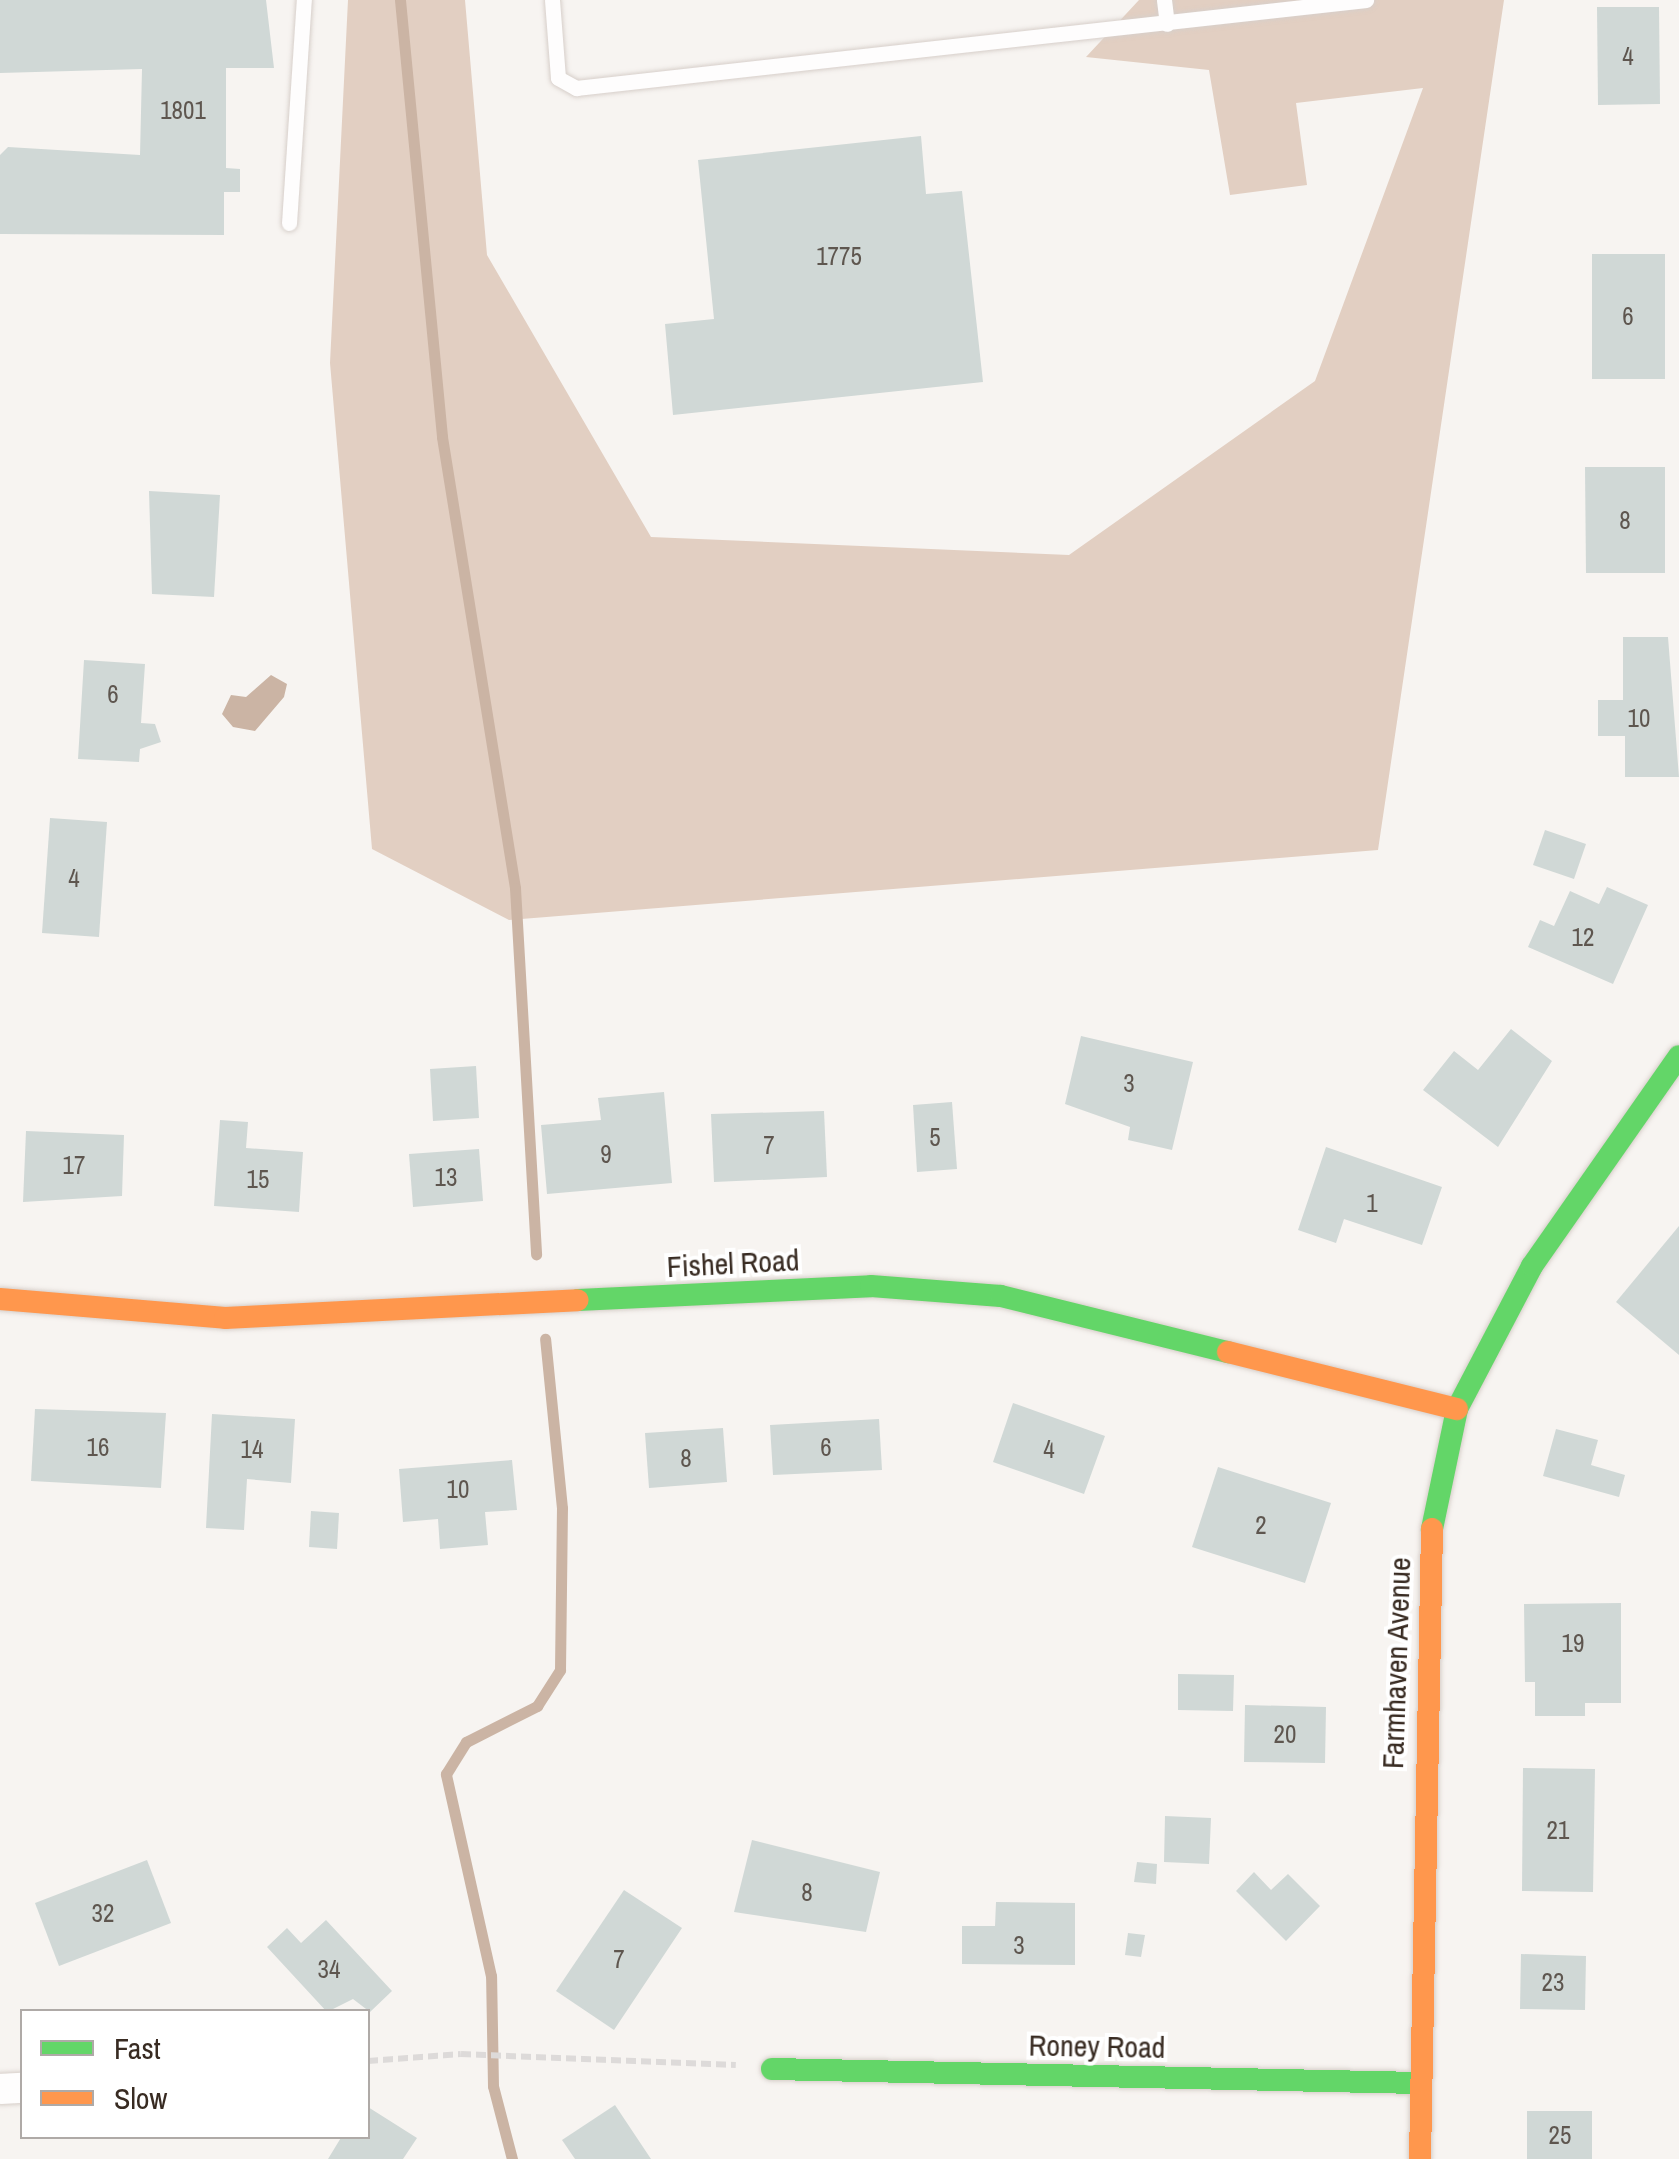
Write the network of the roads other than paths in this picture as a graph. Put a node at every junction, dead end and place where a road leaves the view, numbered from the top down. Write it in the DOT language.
graph roads {
  1 [pos="304,0"];
  2 [pos="552,0"];
  3 [pos="1164,0"];
  4 [pos="1366,0"];
  5 [pos="1167,24"];
  6 [pos="289,223"];
  7 [pos="1679,1056"];
  8 [pos="0,1299"];
  9 [pos="1458,1410"];
  10 [pos="772,2069"];
  11 [pos="1421,2083"];
  12 [pos="1420,2159"];
  1 -- 6 [label="lane"];
  2 -- 5 [label="lane"];
  3 -- 5 [label="lane"];
  4 -- 5 [label="lane"];
  7 -- 9 [label="street, Farmhaven Avenue"];
  8 -- 9 [label="street, Fishel Road"];
  9 -- 11 [label="street, Farmhaven Avenue"];
  10 -- 11 [label="street, Roney Road"];
  11 -- 12 [label="street, Farmhaven Avenue"];
}
